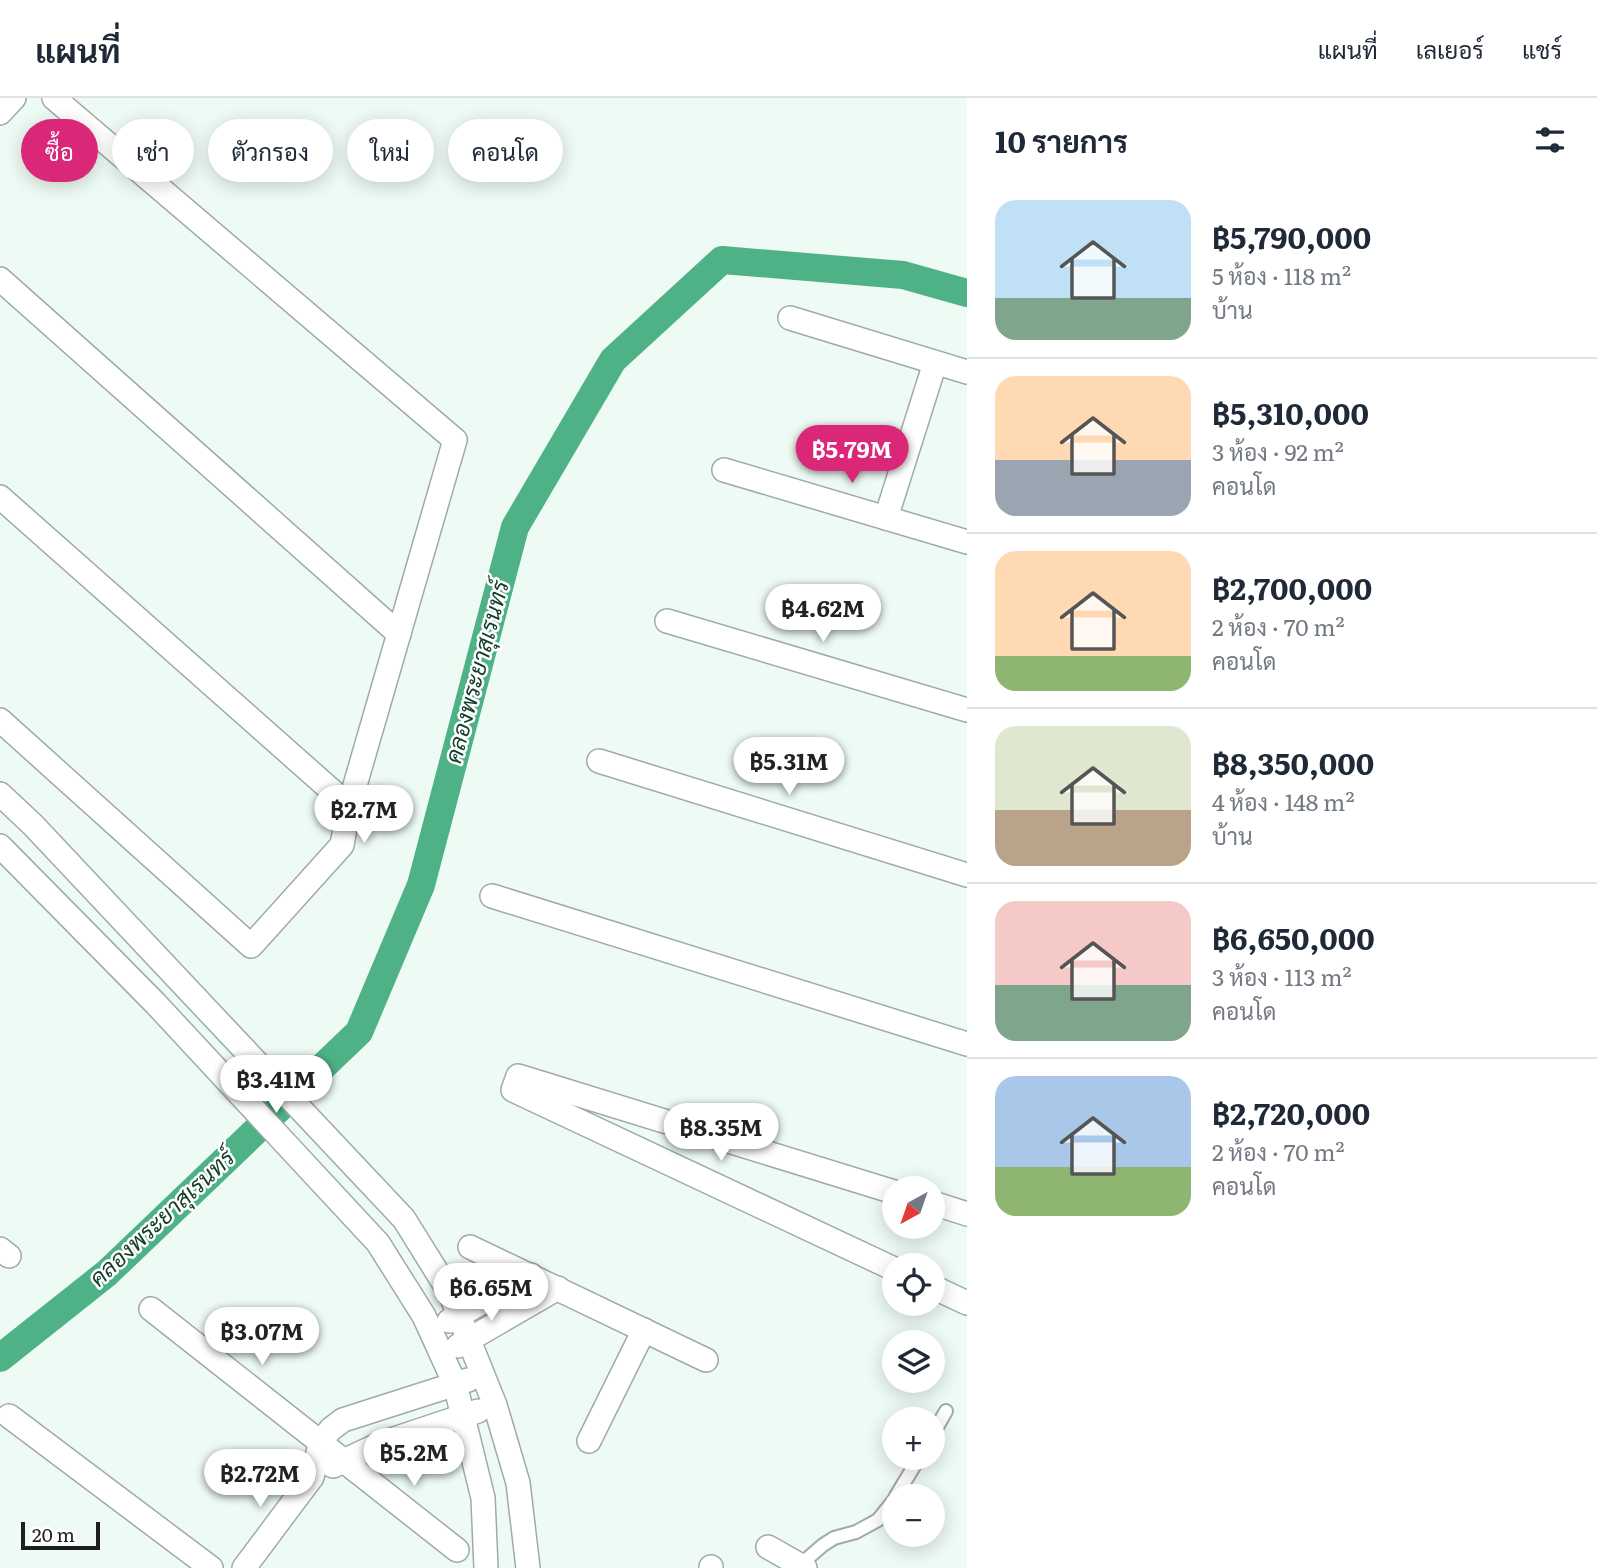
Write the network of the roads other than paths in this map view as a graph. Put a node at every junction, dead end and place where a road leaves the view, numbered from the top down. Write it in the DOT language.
graph roads {
  1 [pos="14,98"];
  2 [pos="54,98"];
  3 [pos="0,113"];
  4 [pos="0,279"];
  5 [pos="790,318"];
  6 [pos="935,363"];
  7 [pos="967,372"];
  8 [pos="724,470"];
  9 [pos="0,498"];
  10 [pos="886,518"];
  11 [pos="967,542"];
  12 [pos="667,621"];
  13 [pos="399,634"];
  14 [pos="967,710"];
  15 [pos="0,720"];
  16 [pos="599,761"];
  17 [pos="0,794"];
  18 [pos="349,806"];
  19 [pos="33,825"];
  20 [pos="2,852"];
  21 [pos="967,876"];
  22 [pos="492,896"];
  23 [pos="967,1044"];
  24 [pos="882,1188"];
  25 [pos="945,1207"];
  26 [pos="967,1214"];
  27 [pos="470,1247"];
  28 [pos="882,1263"];
  29 [pos="531,1275"];
  30 [pos="558,1288"];
  31 [pos="945,1293"];
  32 [pos="967,1303"];
  33 [pos="151,1309"];
  34 [pos="460,1316"];
  35 [pos="430,1330"];
  36 [pos="644,1330"];
  37 [pos="471,1340"];
  38 [pos="441,1355"];
  39 [pos="706,1360"];
  40 [pos="484,1374"];
  41 [pos="455,1384"];
  42 [pos="495,1405"];
  43 [pos="463,1415"];
  44 [pos="9,1416"];
  45 [pos="321,1441"];
  46 [pos="589,1441"];
  47 [pos="344,1461"];
  48 [pos="312,1477"];
  49 [pos="882,1515"];
  50 [pos="768,1547"];
  51 [pos="457,1550"];
  52 [pos="803,1567"];
  53 [pos="211,1568"];
  54 [pos="244,1568"];
  55 [pos="486,1568"];
  56 [pos="528,1568"];
  1 -- 3 [label="street"];
  2 -- 13 [label="street"];
  4 -- 13 [label="street"];
  5 -- 6 [label="street"];
  6 -- 7 [label="street"];
  6 -- 10 [label="street"];
  8 -- 10 [label="street"];
  9 -- 18 [label="street"];
  10 -- 11 [label="street"];
  12 -- 14 [label="street"];
  13 -- 18 [label="street"];
  15 -- 18 [label="street"];
  16 -- 21 [label="street"];
  17 -- 19 [label="street"];
  19 -- 20 [label="street"];
  19 -- 34 [label="street"];
  20 -- 35 [label="street"];
  22 -- 23 [label="street"];
  24 -- 28 [label="street"];
  25 -- 26 [label="street"];
  27 -- 29 [label="street"];
  29 -- 30 [label="street"];
  29 -- 34 [label="street"];
  30 -- 36 [label="street"];
  30 -- 37 [label="street"];
  31 -- 32 [label="street"];
  33 -- 45 [label="street"];
  34 -- 35 [label="street"];
  34 -- 37 [label="street"];
  35 -- 38 [label="street"];
  36 -- 39 [label="street"];
  36 -- 46 [label="street"];
  37 -- 38 [label="street"];
  37 -- 40 [label="street"];
  38 -- 41 [label="street"];
  40 -- 41 [label="street"];
  40 -- 42 [label="street"];
  41 -- 43 [label="street"];
  41 -- 45 [label="street"];
  42 -- 43 [label="street"];
  42 -- 56 [label="street"];
  43 -- 47 [label="street"];
  43 -- 55 [label="street"];
  44 -- 53 [label="street"];
  45 -- 47 [label="street"];
  45 -- 48 [label="street"];
  47 -- 48 [label="street"];
  47 -- 51 [label="street"];
  48 -- 54 [label="street"];
  49 -- 52 [label="lane"];
  50 -- 52 [label="street"];
}
